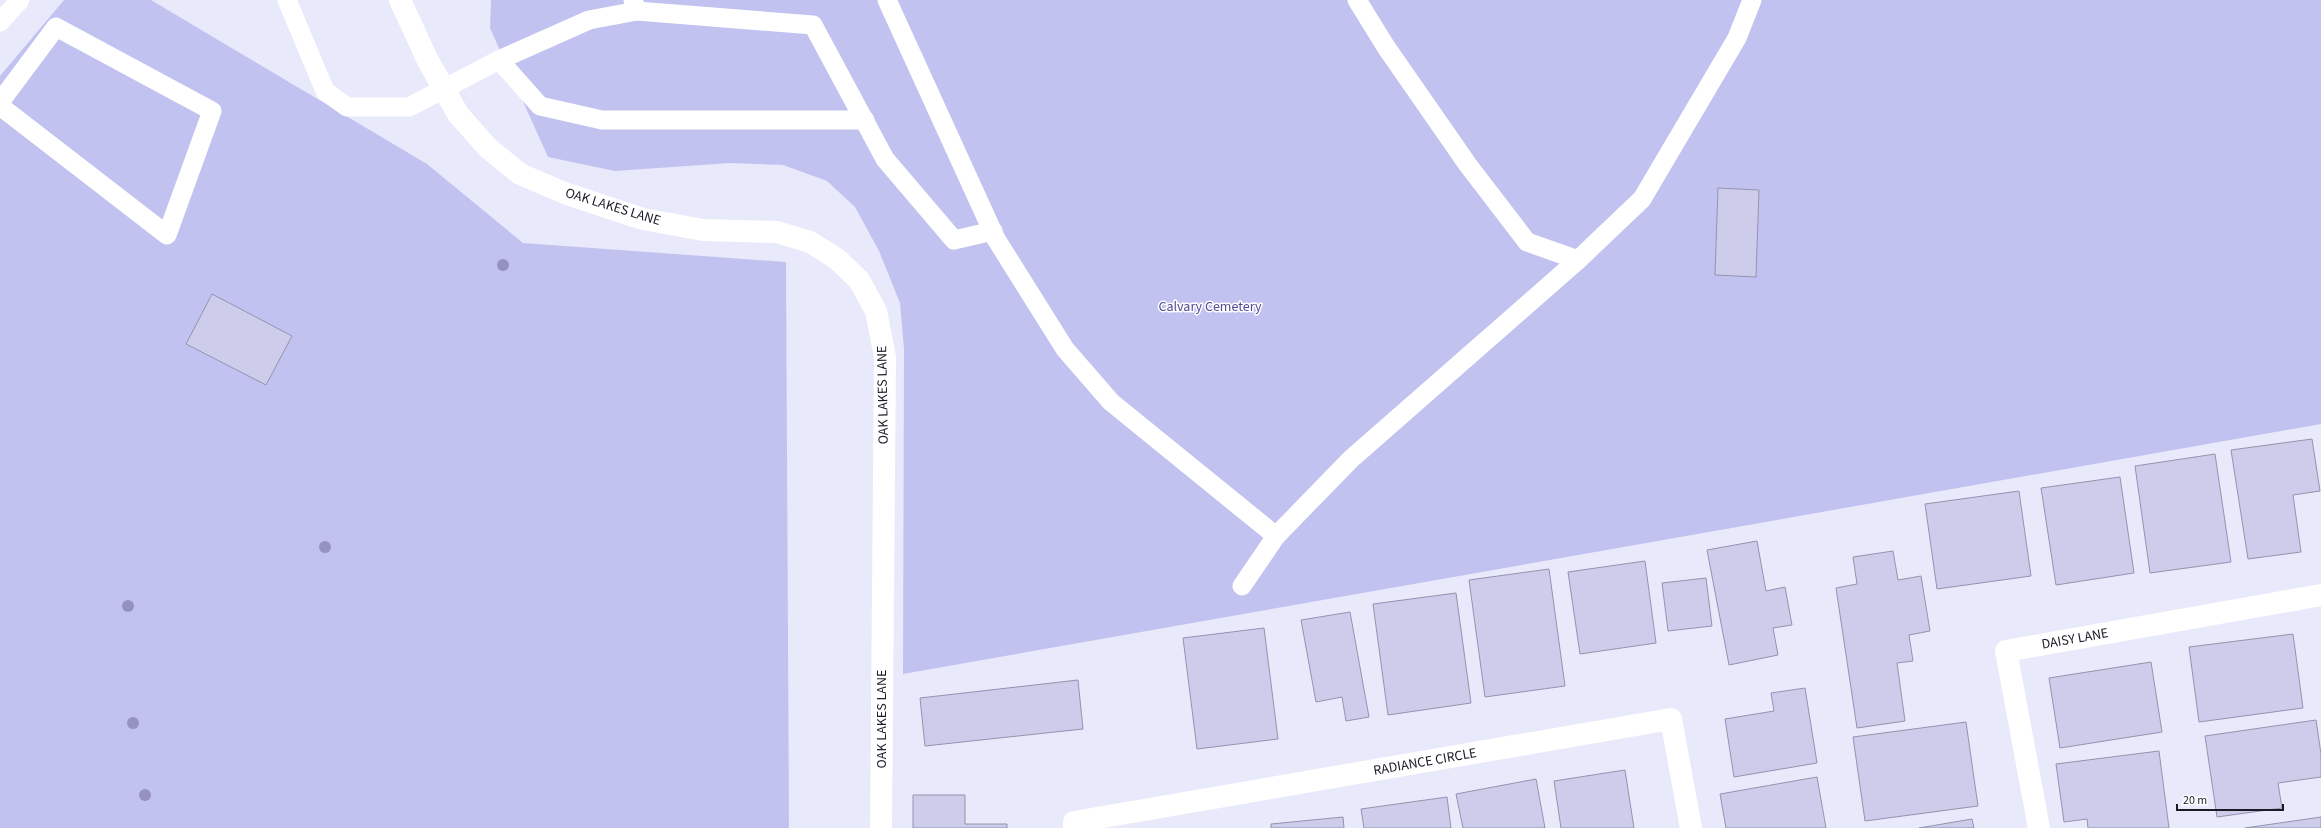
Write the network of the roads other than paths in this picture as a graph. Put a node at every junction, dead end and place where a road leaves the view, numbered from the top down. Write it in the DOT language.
graph roads {
  1 [pos="20,0"];
  2 [pos="287,0"];
  3 [pos="400,0"];
  4 [pos="887,0"];
  5 [pos="1357,0"];
  6 [pos="1752,0"];
  7 [pos="635,6"];
  8 [pos="0,22"];
  9 [pos="499,60"];
  10 [pos="444,90"];
  11 [pos="0,102"];
  12 [pos="0,106"];
  13 [pos="865,120"];
  14 [pos="993,231"];
  15 [pos="1578,260"];
  16 [pos="1276,536"];
  17 [pos="1242,586"];
  18 [pos="2321,595"];
  19 [pos="881,828"];
  20 [pos="1074,828"];
  21 [pos="1691,828"];
  22 [pos="2039,828"];
  1 -- 8 [label="lane"];
  2 -- 10 [label="lane"];
  3 -- 10 [label="street, OAK LAKES LANE"];
  4 -- 14 [label="lane"];
  5 -- 15 [label="lane"];
  6 -- 15 [label="lane"];
  7 -- 9 [label="lane"];
  7 -- 13 [label="lane"];
  9 -- 10 [label="lane"];
  9 -- 13 [label="lane"];
  10 -- 19 [label="street, OAK LAKES LANE"];
  11 -- 12 [label="lane"];
  13 -- 14 [label="lane"];
  14 -- 16 [label="lane"];
  15 -- 16 [label="lane"];
  16 -- 17 [label="lane"];
  18 -- 22 [label="street, DAISY LANE"];
  20 -- 21 [label="street, RADIANCE CIRCLE"];
}
